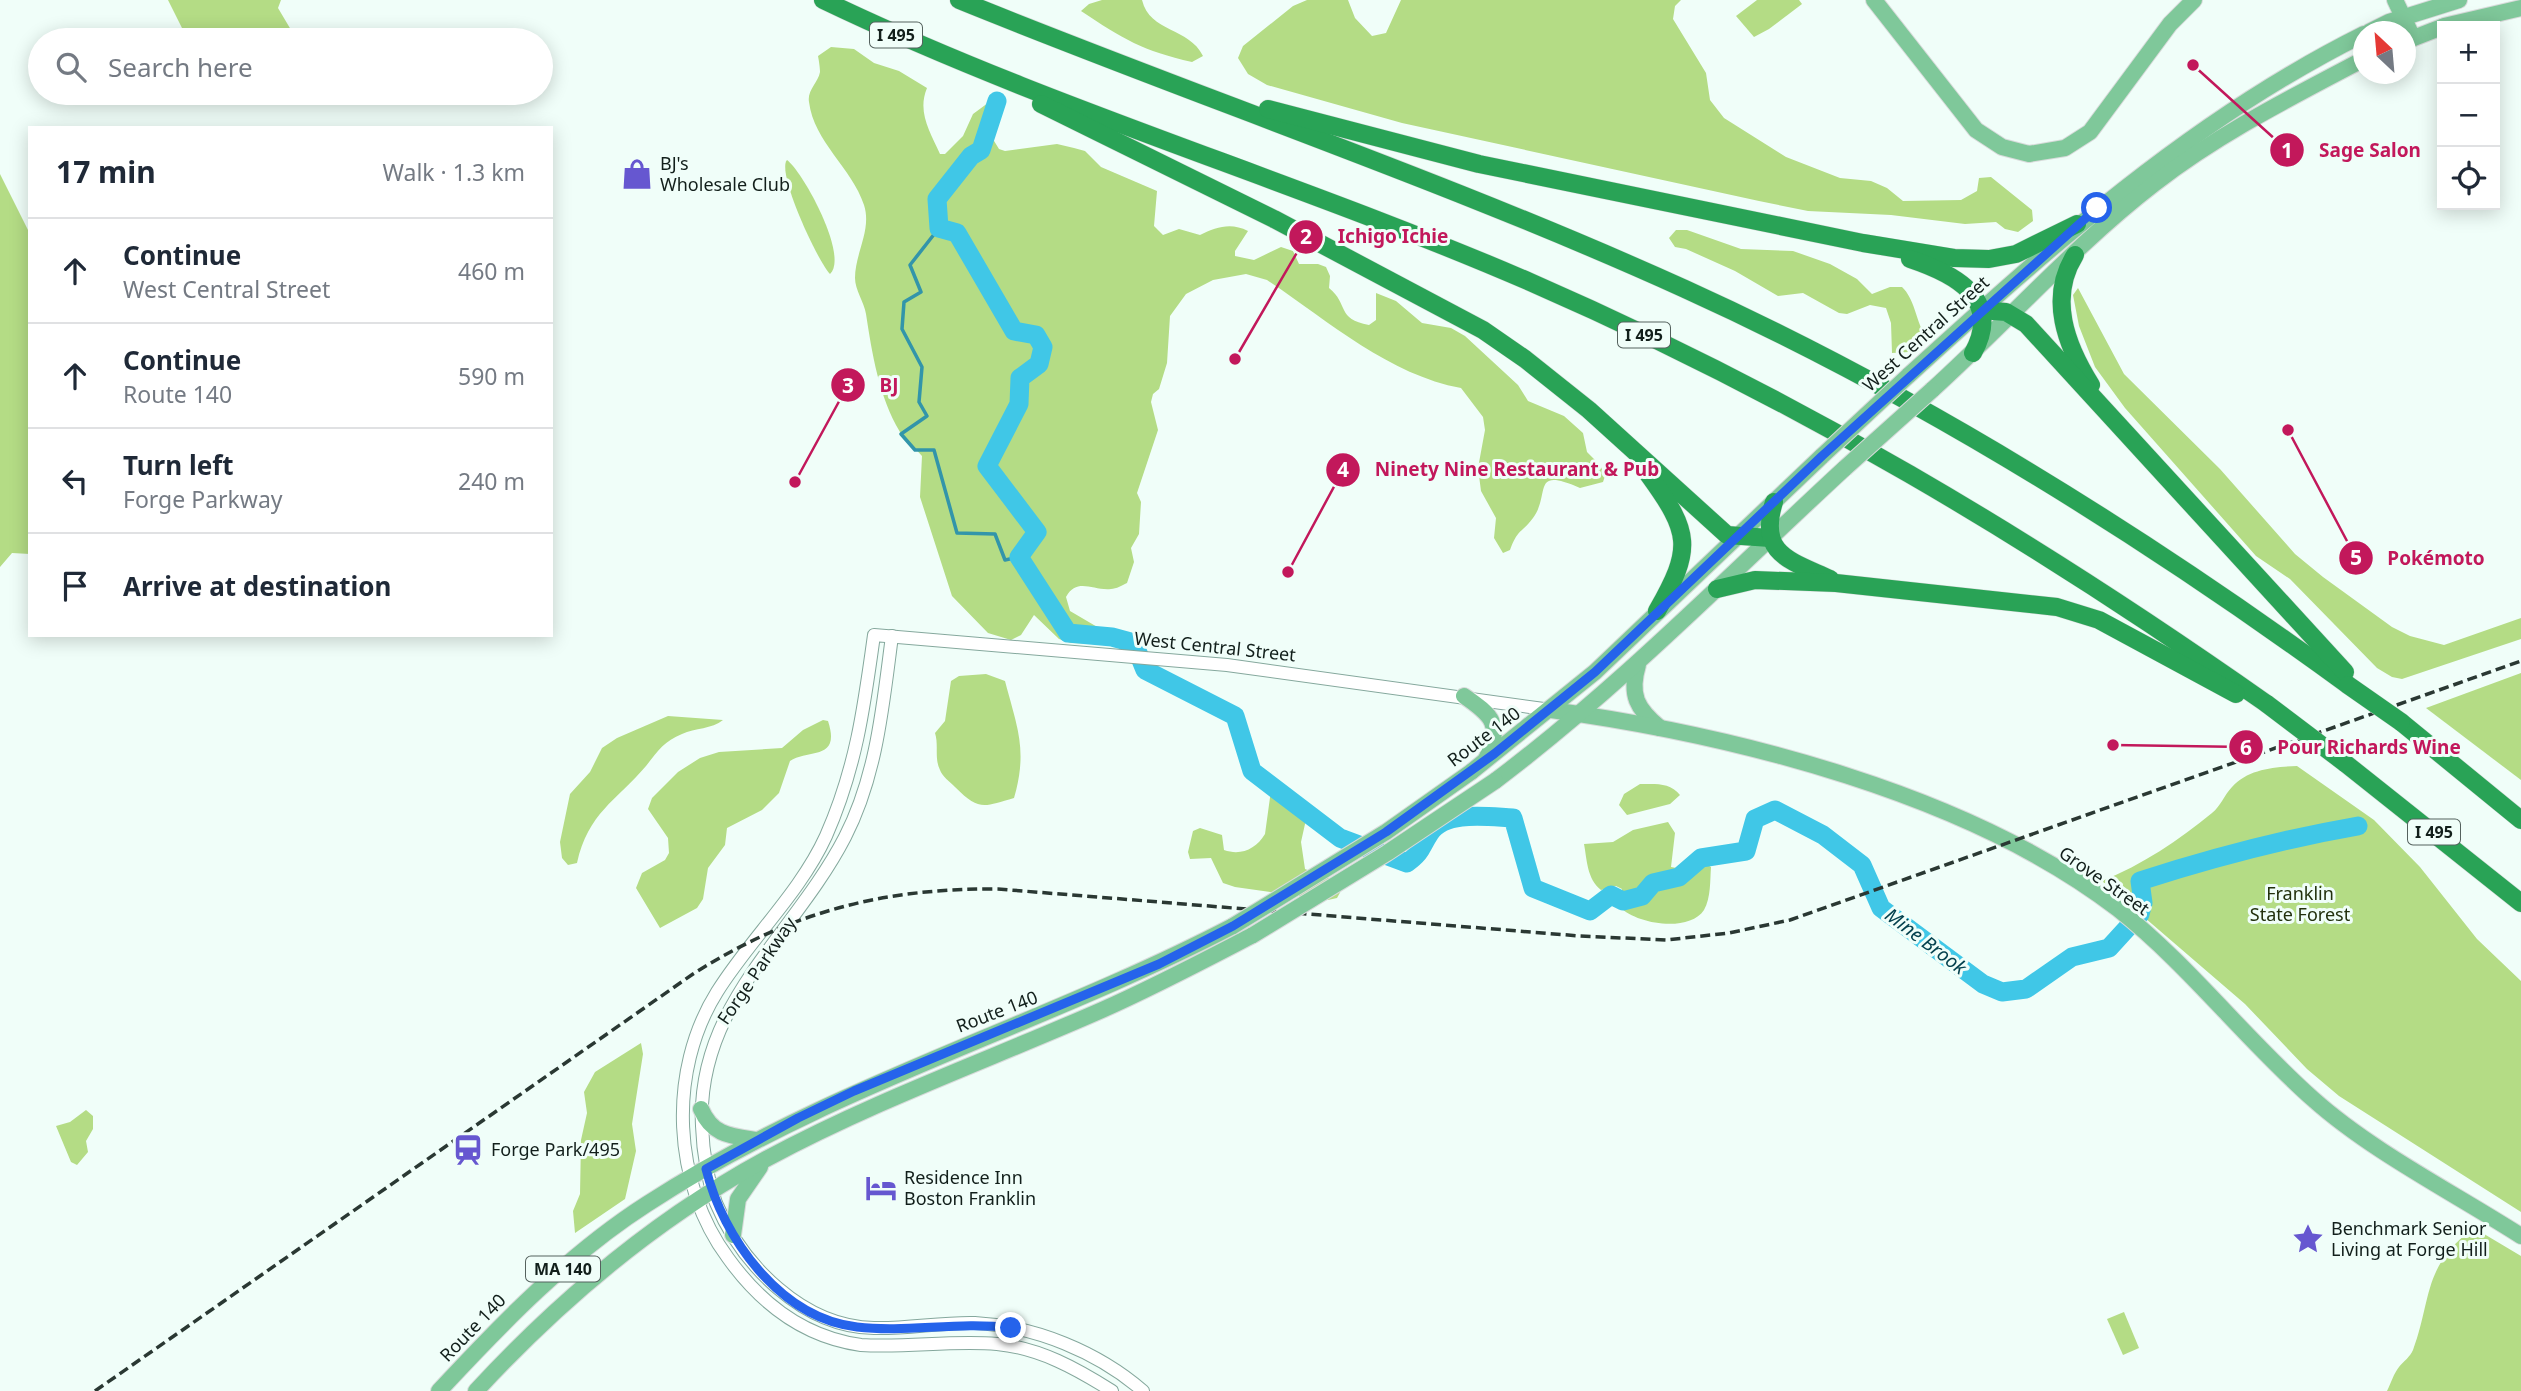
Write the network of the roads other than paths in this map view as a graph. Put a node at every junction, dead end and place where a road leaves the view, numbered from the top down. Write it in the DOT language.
graph roads {
  1 [pos="823,0"];
  2 [pos="959,0"];
  3 [pos="1874,0"];
  4 [pos="2194,0"];
  5 [pos="2395,0"];
  6 [pos="2459,0"];
  7 [pos="2521,8"];
  8 [pos="2403,17"];
  9 [pos="2394,21"];
  10 [pos="2404,21"];
  11 [pos="2468,21"];
  12 [pos="2437,29"];
  13 [pos="2416,37"];
  14 [pos="2353,40"];
  15 [pos="1072,46"];
  16 [pos="2353,65"];
  17 [pos="970,66"];
  18 [pos="2077,224"];
  19 [pos="1863,243"];
  20 [pos="2075,255"];
  21 [pos="1981,310"];
  22 [pos="2013,315"];
  23 [pos="1973,353"];
  24 [pos="2114,420"];
  25 [pos="1628,446"];
  26 [pos="1774,502"];
  27 [pos="1735,536"];
  28 [pos="1770,538"];
  29 [pos="1836,583"];
  30 [pos="1717,589"];
  31 [pos="1657,611"];
  32 [pos="874,635"];
  33 [pos="892,636"];
  34 [pos="1637,665"];
  35 [pos="2351,682"];
  36 [pos="1464,696"];
  37 [pos="2265,706"];
  38 [pos="1551,710"];
  39 [pos="1581,715"];
  40 [pos="1662,730"];
  41 [pos="1485,761"];
  42 [pos="2521,820"];
  43 [pos="2521,903"];
  44 [pos="701,1109"];
  45 [pos="756,1140"];
  46 [pos="767,1159"];
  47 [pos="706,1169"];
  48 [pos="690,1178"];
  49 [pos="712,1192"];
  50 [pos="696,1202"];
  51 [pos="733,1235"];
  52 [pos="2521,1236"];
  53 [pos="439,1391"];
  54 [pos="476,1391"];
  55 [pos="1112,1391"];
  56 [pos="1143,1391"];
  1 -- 17 [label="highway, I 495"];
  2 -- 15 [label="highway"];
  3 -- 4 [label="main road"];
  5 -- 8 [label="main road"];
  6 -- 8 [label="main road"];
  7 -- 11 [label="main road"];
  8 -- 9 [label="main road"];
  8 -- 10 [label="main road"];
  12 -- 13 [label="main road"];
  14 -- 18 [label="main road, West Central Street / MA 140"];
  15 -- 19 [label="highway"];
  15 -- 35 [label="highway"];
  16 -- 20 [label="main road, MA 140"];
  17 -- 25 [label="highway"];
  17 -- 37 [label="highway, I 495"];
  18 -- 19 [label="highway"];
  18 -- 21 [label="main road, West Central Street / MA 140"];
  19 -- 21 [label="highway"];
  20 -- 22 [label="main road, MA 140"];
  20 -- 24 [label="highway"];
  21 -- 22 [label="highway"];
  21 -- 23 [label="highway"];
  21 -- 26 [label="main road, West Central Street / MA 140, bridge"];
  22 -- 23 [label="main road, MA 140"];
  22 -- 24 [label="highway"];
  23 -- 28 [label="main road, MA 140, bridge"];
  24 -- 35 [label="highway"];
  25 -- 27 [label="highway"];
  25 -- 31 [label="highway"];
  26 -- 27 [label="main road, West Central Street / MA 140"];
  26 -- 28 [label="highway"];
  27 -- 28 [label="highway"];
  27 -- 31 [label="main road, West Central Street / MA 140"];
  28 -- 29 [label="highway"];
  28 -- 30 [label="main road, MA 140"];
  29 -- 30 [label="highway"];
  29 -- 37 [label="highway"];
  30 -- 34 [label="main road, MA 140"];
  31 -- 38 [label="main road, West Central Street / MA 140"];
  32 -- 33 [label="street, West Central Street"];
  32 -- 48 [label="street, Forge Parkway"];
  33 -- 36 [label="street, West Central Street"];
  33 -- 44 [label="street, Forge Parkway"];
  34 -- 39 [label="main road, MA 140"];
  34 -- 40 [label="main road"];
  35 -- 42 [label="highway, bridge"];
  36 -- 38 [label="street, West Central Street"];
  36 -- 41 [label="main road"];
  37 -- 43 [label="highway, I 495, bridge"];
  38 -- 39 [label="main road, West Central Street"];
  38 -- 41 [label="main road, Route 140 / MA 140"];
  39 -- 40 [label="main road, Grove Street"];
  39 -- 46 [label="main road, MA 140, bridge"];
  40 -- 52 [label="main road, Grove Street"];
  41 -- 45 [label="main road, Route 140 / MA 140, bridge"];
  44 -- 45 [label="main road"];
  44 -- 47 [label="street, Forge Parkway"];
  45 -- 47 [label="main road, Route 140 / MA 140"];
  46 -- 49 [label="main road, MA 140"];
  46 -- 51 [label="main road"];
  47 -- 48 [label="main road, Route 140 / MA 140"];
  47 -- 49 [label="street, Forge Parkway"];
  48 -- 50 [label="street, Forge Parkway"];
  48 -- 53 [label="main road, Route 140 / MA 140"];
  49 -- 50 [label="main road, MA 140"];
  49 -- 51 [label="street, Forge Parkway"];
  50 -- 54 [label="main road, MA 140"];
  50 -- 55 [label="street, Forge Parkway"];
  51 -- 56 [label="street, Forge Parkway"];
}
